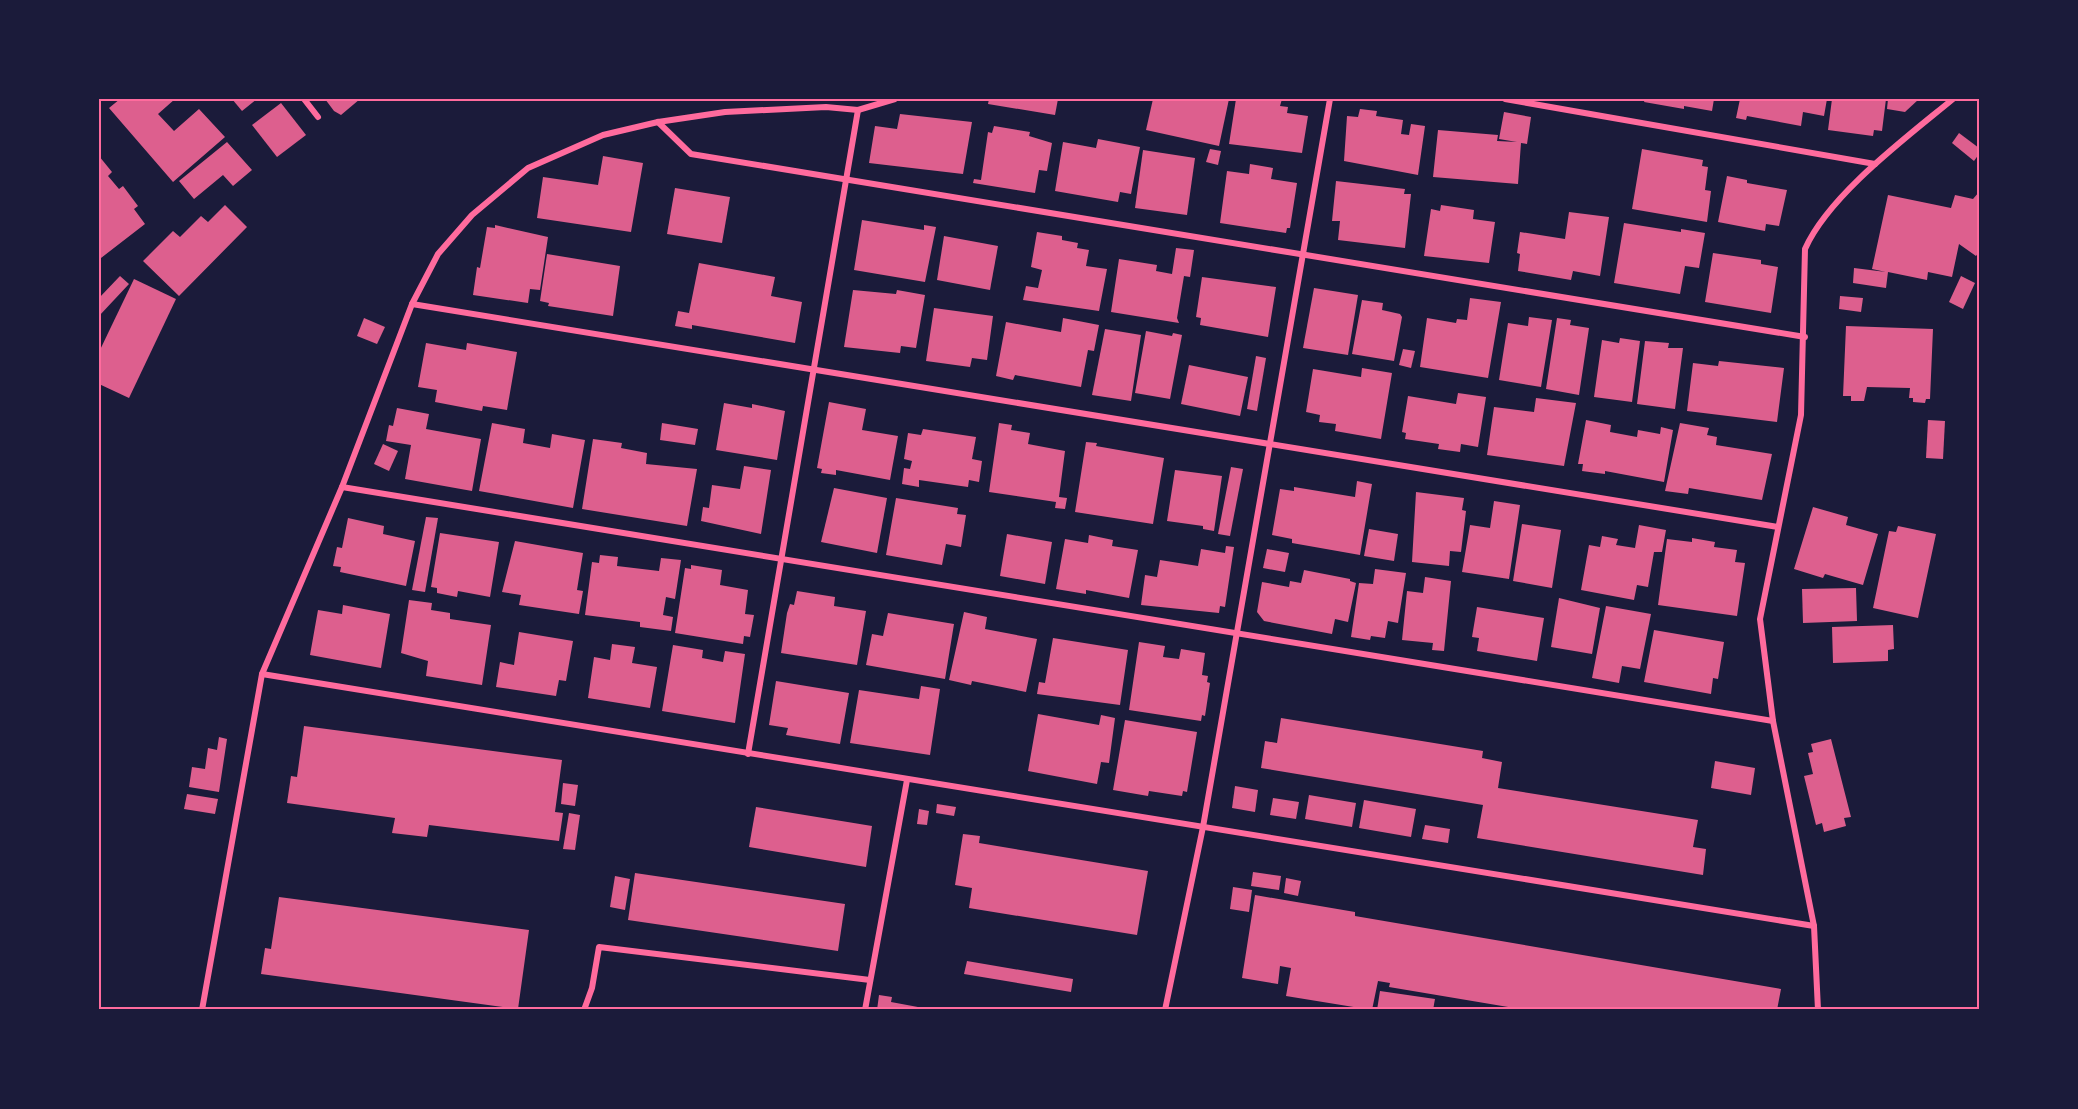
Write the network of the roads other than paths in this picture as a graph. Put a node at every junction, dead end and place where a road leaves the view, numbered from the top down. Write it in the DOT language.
graph roads {
  1 [pos="304,99"];
  2 [pos="895,99"];
  3 [pos="1330,99"];
  4 [pos="1505,99"];
  5 [pos="1953,99"];
  6 [pos="858,110"];
  7 [pos="318,117"];
  8 [pos="658,122"];
  9 [pos="1875,164"];
  10 [pos="847,180"];
  11 [pos="1302,255"];
  12 [pos="412,304"];
  13 [pos="1805,337"];
  14 [pos="814,370"];
  15 [pos="1269,443"];
  16 [pos="342,487"];
  17 [pos="1778,527"];
  18 [pos="781,559"];
  19 [pos="1237,633"];
  20 [pos="262,674"];
  21 [pos="1773,721"];
  22 [pos="748,754"];
  23 [pos="907,780"];
  24 [pos="1203,827"];
  25 [pos="1814,926"];
  26 [pos="870,980"];
  27 [pos="202,1010"];
  28 [pos="584,1010"];
  29 [pos="864,1010"];
  30 [pos="1165,1010"];
  31 [pos="1818,1010"];
  1 -- 7 [label="street"];
  2 -- 6 [label="street"];
  3 -- 11 [label="street"];
  4 -- 9 [label="street"];
  5 -- 9 [label="street"];
  6 -- 8 [label="street"];
  6 -- 10 [label="street"];
  8 -- 10 [label="street"];
  8 -- 12 [label="street"];
  9 -- 13 [label="street"];
  10 -- 11 [label="street"];
  10 -- 14 [label="street"];
  11 -- 13 [label="street"];
  11 -- 15 [label="street"];
  12 -- 14 [label="street"];
  12 -- 16 [label="street"];
  13 -- 17 [label="street"];
  14 -- 15 [label="street"];
  14 -- 18 [label="street"];
  15 -- 17 [label="street"];
  15 -- 19 [label="street"];
  16 -- 18 [label="street"];
  16 -- 20 [label="street"];
  17 -- 21 [label="street"];
  18 -- 19 [label="street"];
  18 -- 22 [label="street"];
  19 -- 21 [label="street"];
  19 -- 24 [label="street"];
  20 -- 22 [label="street"];
  20 -- 27 [label="street"];
  21 -- 25 [label="street"];
  22 -- 23 [label="street"];
  23 -- 24 [label="street"];
  23 -- 26 [label="street"];
  24 -- 25 [label="street"];
  24 -- 30 [label="street"];
  25 -- 31 [label="street"];
  26 -- 28 [label="street"];
  26 -- 29 [label="street"];
}
